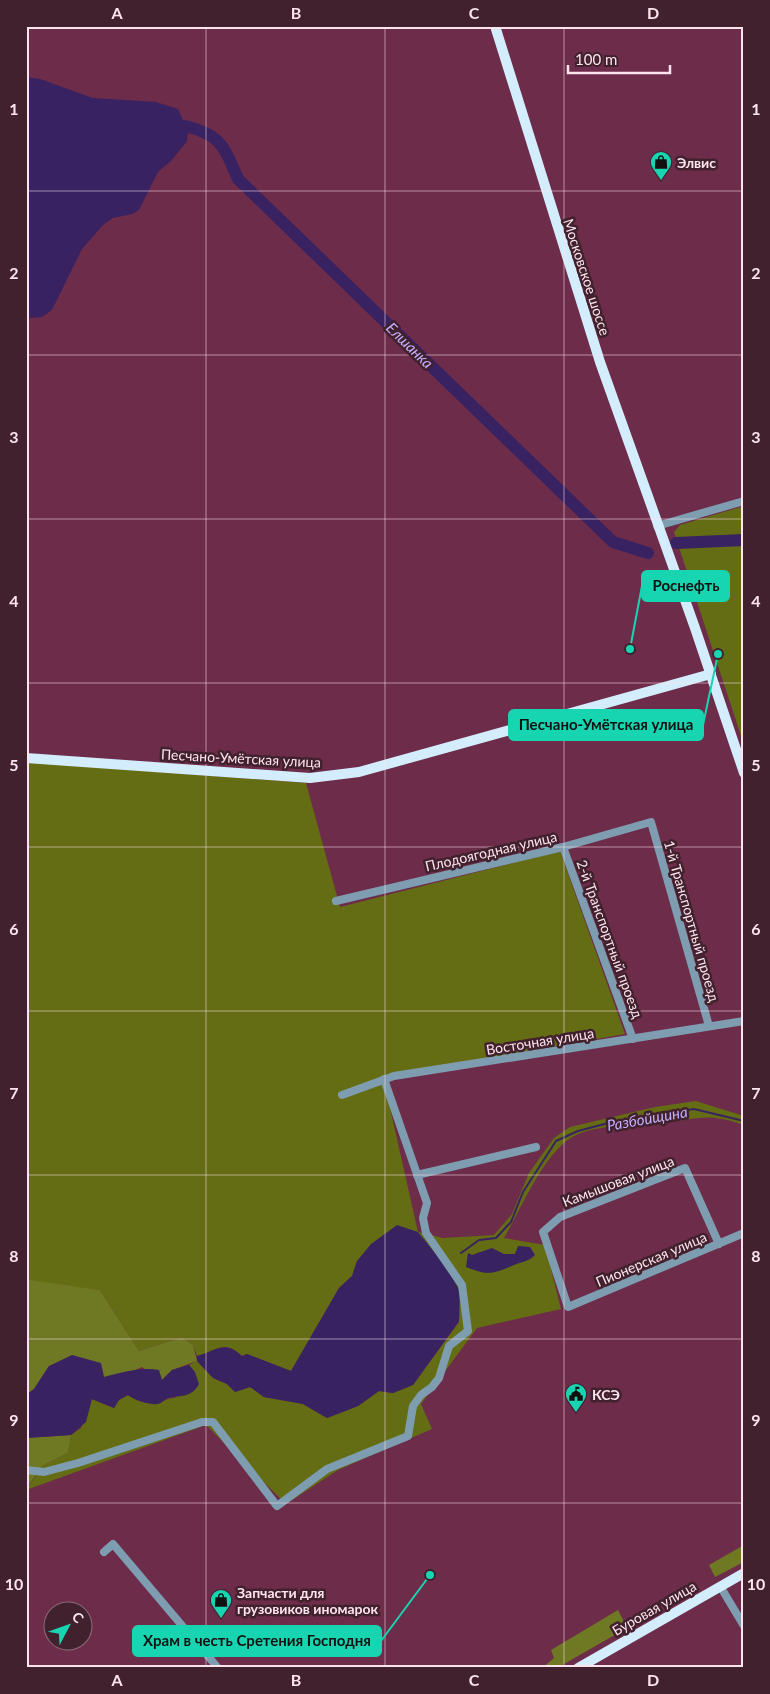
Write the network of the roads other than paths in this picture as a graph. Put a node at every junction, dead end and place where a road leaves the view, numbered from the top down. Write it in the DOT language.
graph roads {
  1 [pos="496,26"];
  2 [pos="744,501"];
  3 [pos="659,530"];
  4 [pos="711,674"];
  5 [pos="26,758"];
  6 [pos="744,774"];
  7 [pos="650,822"];
  8 [pos="563,847"];
  9 [pos="336,901"];
  10 [pos="744,1020"];
  11 [pos="709,1026"];
  12 [pos="633,1039"];
  13 [pos="384,1079"];
  14 [pos="342,1095"];
  15 [pos="536,1147"];
  16 [pos="417,1175"];
  17 [pos="744,1234"];
  18 [pos="719,1244"];
  19 [pos="568,1308"];
  20 [pos="26,1470"];
  21 [pos="104,1552"];
  22 [pos="744,1573"];
  23 [pos="720,1586"];
  24 [pos="744,1626"];
  25 [pos="218,1668"];
  26 [pos="578,1668"];
  1 -- 3 [label="main road, Московское шоссе"];
  2 -- 3 [label="street"];
  3 -- 4 [label="main road, Московское шоссе"];
  4 -- 5 [label="main road, Песчано-Умётская улица"];
  4 -- 6 [label="main road"];
  7 -- 8 [label="street, Плодоягодная улица"];
  7 -- 11 [label="street, 1-й Транспортный проезд"];
  8 -- 9 [label="street, Плодоягодная улица"];
  8 -- 12 [label="street, 2-й Транспортный проезд"];
  10 -- 11 [label="street, Восточная улица"];
  11 -- 12 [label="street, Восточная улица"];
  12 -- 13 [label="street, Восточная улица"];
  13 -- 14 [label="street, Восточная улица"];
  13 -- 16 [label="street"];
  15 -- 16 [label="street"];
  16 -- 20 [label="street"];
  17 -- 18 [label="street, Пионерская улица"];
  18 -- 19 [label="street, Пионерская улица"];
  18 -- 19 [label="street, Камышовая улица"];
  21 -- 25 [label="street"];
  22 -- 23 [label="main road, Буровая улица"];
  23 -- 24 [label="street"];
  23 -- 26 [label="main road, Буровая улица"];
}
